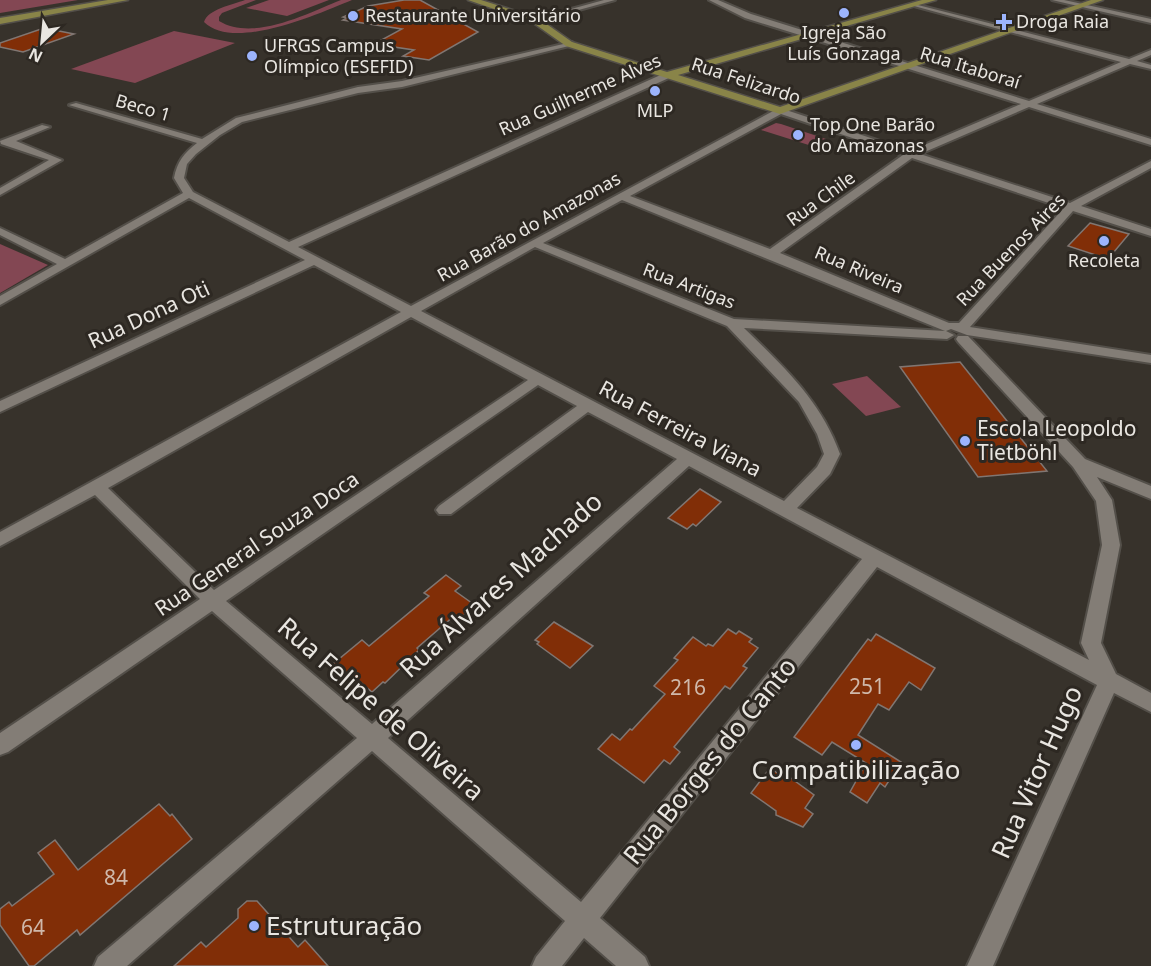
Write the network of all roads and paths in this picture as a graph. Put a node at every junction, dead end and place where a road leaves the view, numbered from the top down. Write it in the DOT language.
graph roads {
  1 [pos="87,0"];
  2 [pos="124,0"];
  3 [pos="472,0"];
  4 [pos="712,0"];
  5 [pos="932,0"];
  6 [pos="1055,0"];
  7 [pos="1099,0"];
  8 [pos="605,1"];
  9 [pos="916,5"];
  10 [pos="1082,6"];
  11 [pos="0,15"];
  12 [pos="535,20"];
  13 [pos="0,21"];
  14 [pos="1151,21"];
  15 [pos="1014,30"];
  16 [pos="809,35"];
  17 [pos="569,44"];
  18 [pos="1151,52"];
  19 [pos="1129,61"];
  20 [pos="909,67"];
  21 [pos="1151,67"];
  22 [pos="668,75"];
  23 [pos="1028,104"];
  24 [pos="73,105"];
  25 [pos="780,111"];
  26 [pos="45,127"];
  27 [pos="4,142"];
  28 [pos="204,142"];
  29 [pos="1151,142"];
  30 [pos="911,154"];
  31 [pos="1151,164"];
  32 [pos="0,192"];
  33 [pos="189,194"];
  34 [pos="622,196"];
  35 [pos="1071,207"];
  36 [pos="0,231"];
  37 [pos="1151,233"];
  38 [pos="534,243"];
  39 [pos="289,246"];
  40 [pos="771,254"];
  41 [pos="316,260"];
  42 [pos="66,264"];
  43 [pos="0,301"];
  44 [pos="413,311"];
  45 [pos="732,323"];
  46 [pos="946,331"];
  47 [pos="964,333"];
  48 [pos="1151,359"];
  49 [pos="538,379"];
  50 [pos="588,405"];
  51 [pos="0,407"];
  52 [pos="688,458"];
  53 [pos="1079,463"];
  54 [pos="97,487"];
  55 [pos="1151,493"];
  56 [pos="445,510"];
  57 [pos="785,510"];
  58 [pos="0,540"];
  59 [pos="875,556"];
  60 [pos="214,601"];
  61 [pos="1109,681"];
  62 [pos="1151,703"];
  63 [pos="372,738"];
  64 [pos="0,745"];
  65 [pos="584,919"];
  66 [pos="106,966"];
  67 [pos="545,966"];
  68 [pos="636,966"];
  69 [pos="980,966"];
  1 -- 11 [label="main road"];
  2 -- 13 [label="main road"];
  3 -- 12 [label="main road, Rua Felizardo"];
  4 -- 16 [label="street, Rua Itaboraí"];
  5 -- 9 [label="main road, Rua Guilherme Alves"];
  6 -- 10 [label="street"];
  7 -- 10 [label="main road, Rua Barão do Amazonas"];
  8 -- 12 [label="street"];
  9 -- 15 [label="street"];
  9 -- 16 [label="main road, Rua Guilherme Alves"];
  10 -- 14 [label="street"];
  10 -- 15 [label="main road, Rua Barão do Amazonas"];
  12 -- 17 [label="main road, Rua Felizardo"];
  15 -- 19 [label="street"];
  15 -- 20 [label="main road, Rua Barão do Amazonas"];
  16 -- 20 [label="street, Rua Itaboraí"];
  16 -- 22 [label="main road, Rua Guilherme Alves"];
  17 -- 22 [label="main road, Rua Felizardo"];
  17 -- 28 [label="street"];
  18 -- 19 [label="street, Rua Chile"];
  19 -- 21 [label="street"];
  19 -- 23 [label="street, Rua Chile"];
  20 -- 23 [label="street, Rua Itaboraí"];
  20 -- 25 [label="main road, Rua Barão do Amazonas"];
  22 -- 25 [label="main road, Rua Felizardo"];
  22 -- 39 [label="street, Rua Guilherme Alves"];
  23 -- 29 [label="street, Rua Itaboraí"];
  23 -- 30 [label="street, Rua Chile"];
  24 -- 28 [label="street, Beco 1"];
  25 -- 30 [label="street, Rua Felizardo"];
  25 -- 34 [label="street, Rua Barão do Amazonas"];
  26 -- 27 [label="street"];
  27 -- 32 [label="street"];
  28 -- 33 [label="street"];
  30 -- 35 [label="street, Rua Felizardo"];
  30 -- 40 [label="street, Rua Chile"];
  31 -- 35 [label="street, Rua Buenos Aires"];
  33 -- 39 [label="street, Rua Ferreira Viana"];
  33 -- 42 [label="street"];
  34 -- 38 [label="street, Rua Barão do Amazonas"];
  34 -- 40 [label="street, Rua Riveira"];
  35 -- 37 [label="street, Rua Felizardo"];
  35 -- 47 [label="street, Rua Buenos Aires"];
  36 -- 42 [label="street"];
  38 -- 44 [label="street, Rua Barão do Amazonas"];
  38 -- 45 [label="street, Rua Artigas"];
  39 -- 41 [label="street, Rua Ferreira Viana"];
  40 -- 46 [label="street, Rua Riveira"];
  41 -- 44 [label="street, Rua Ferreira Viana"];
  41 -- 51 [label="street, Rua Dona Oti"];
  42 -- 43 [label="street"];
  44 -- 49 [label="street, Rua Ferreira Viana"];
  44 -- 54 [label="street, Rua Barão do Amazonas"];
  45 -- 46 [label="street, Rua Artigas"];
  45 -- 57 [label="street"];
  46 -- 47 [label="street"];
  47 -- 48 [label="street"];
  47 -- 53 [label="street"];
  49 -- 50 [label="street, Rua Ferreira Viana"];
  49 -- 60 [label="street, Rua General Souza Doca"];
  50 -- 52 [label="street, Rua Ferreira Viana"];
  50 -- 56 [label="street"];
  52 -- 57 [label="street, Rua Ferreira Viana"];
  52 -- 63 [label="street, Rua Álvares Machado"];
  53 -- 55 [label="street"];
  53 -- 61 [label="street, Rua Vitor Hugo"];
  54 -- 58 [label="street, Rua Barão do Amazonas"];
  54 -- 60 [label="street, Rua Felipe de Oliveira"];
  57 -- 59 [label="street, Rua Ferreira Viana"];
  59 -- 61 [label="street, Rua Ferreira Viana"];
  59 -- 65 [label="street, Rua Borges do Canto"];
  60 -- 63 [label="street, Rua Felipe de Oliveira"];
  60 -- 64 [label="street, Rua General Souza Doca"];
  61 -- 62 [label="street, Rua Ferreira Viana"];
  61 -- 69 [label="street, Rua Vitor Hugo"];
  63 -- 65 [label="street, Rua Felipe de Oliveira"];
  63 -- 66 [label="street, Rua Álvares Machado"];
  65 -- 67 [label="street, Rua Borges do Canto"];
  65 -- 68 [label="street, Rua Felipe de Oliveira"];
}
